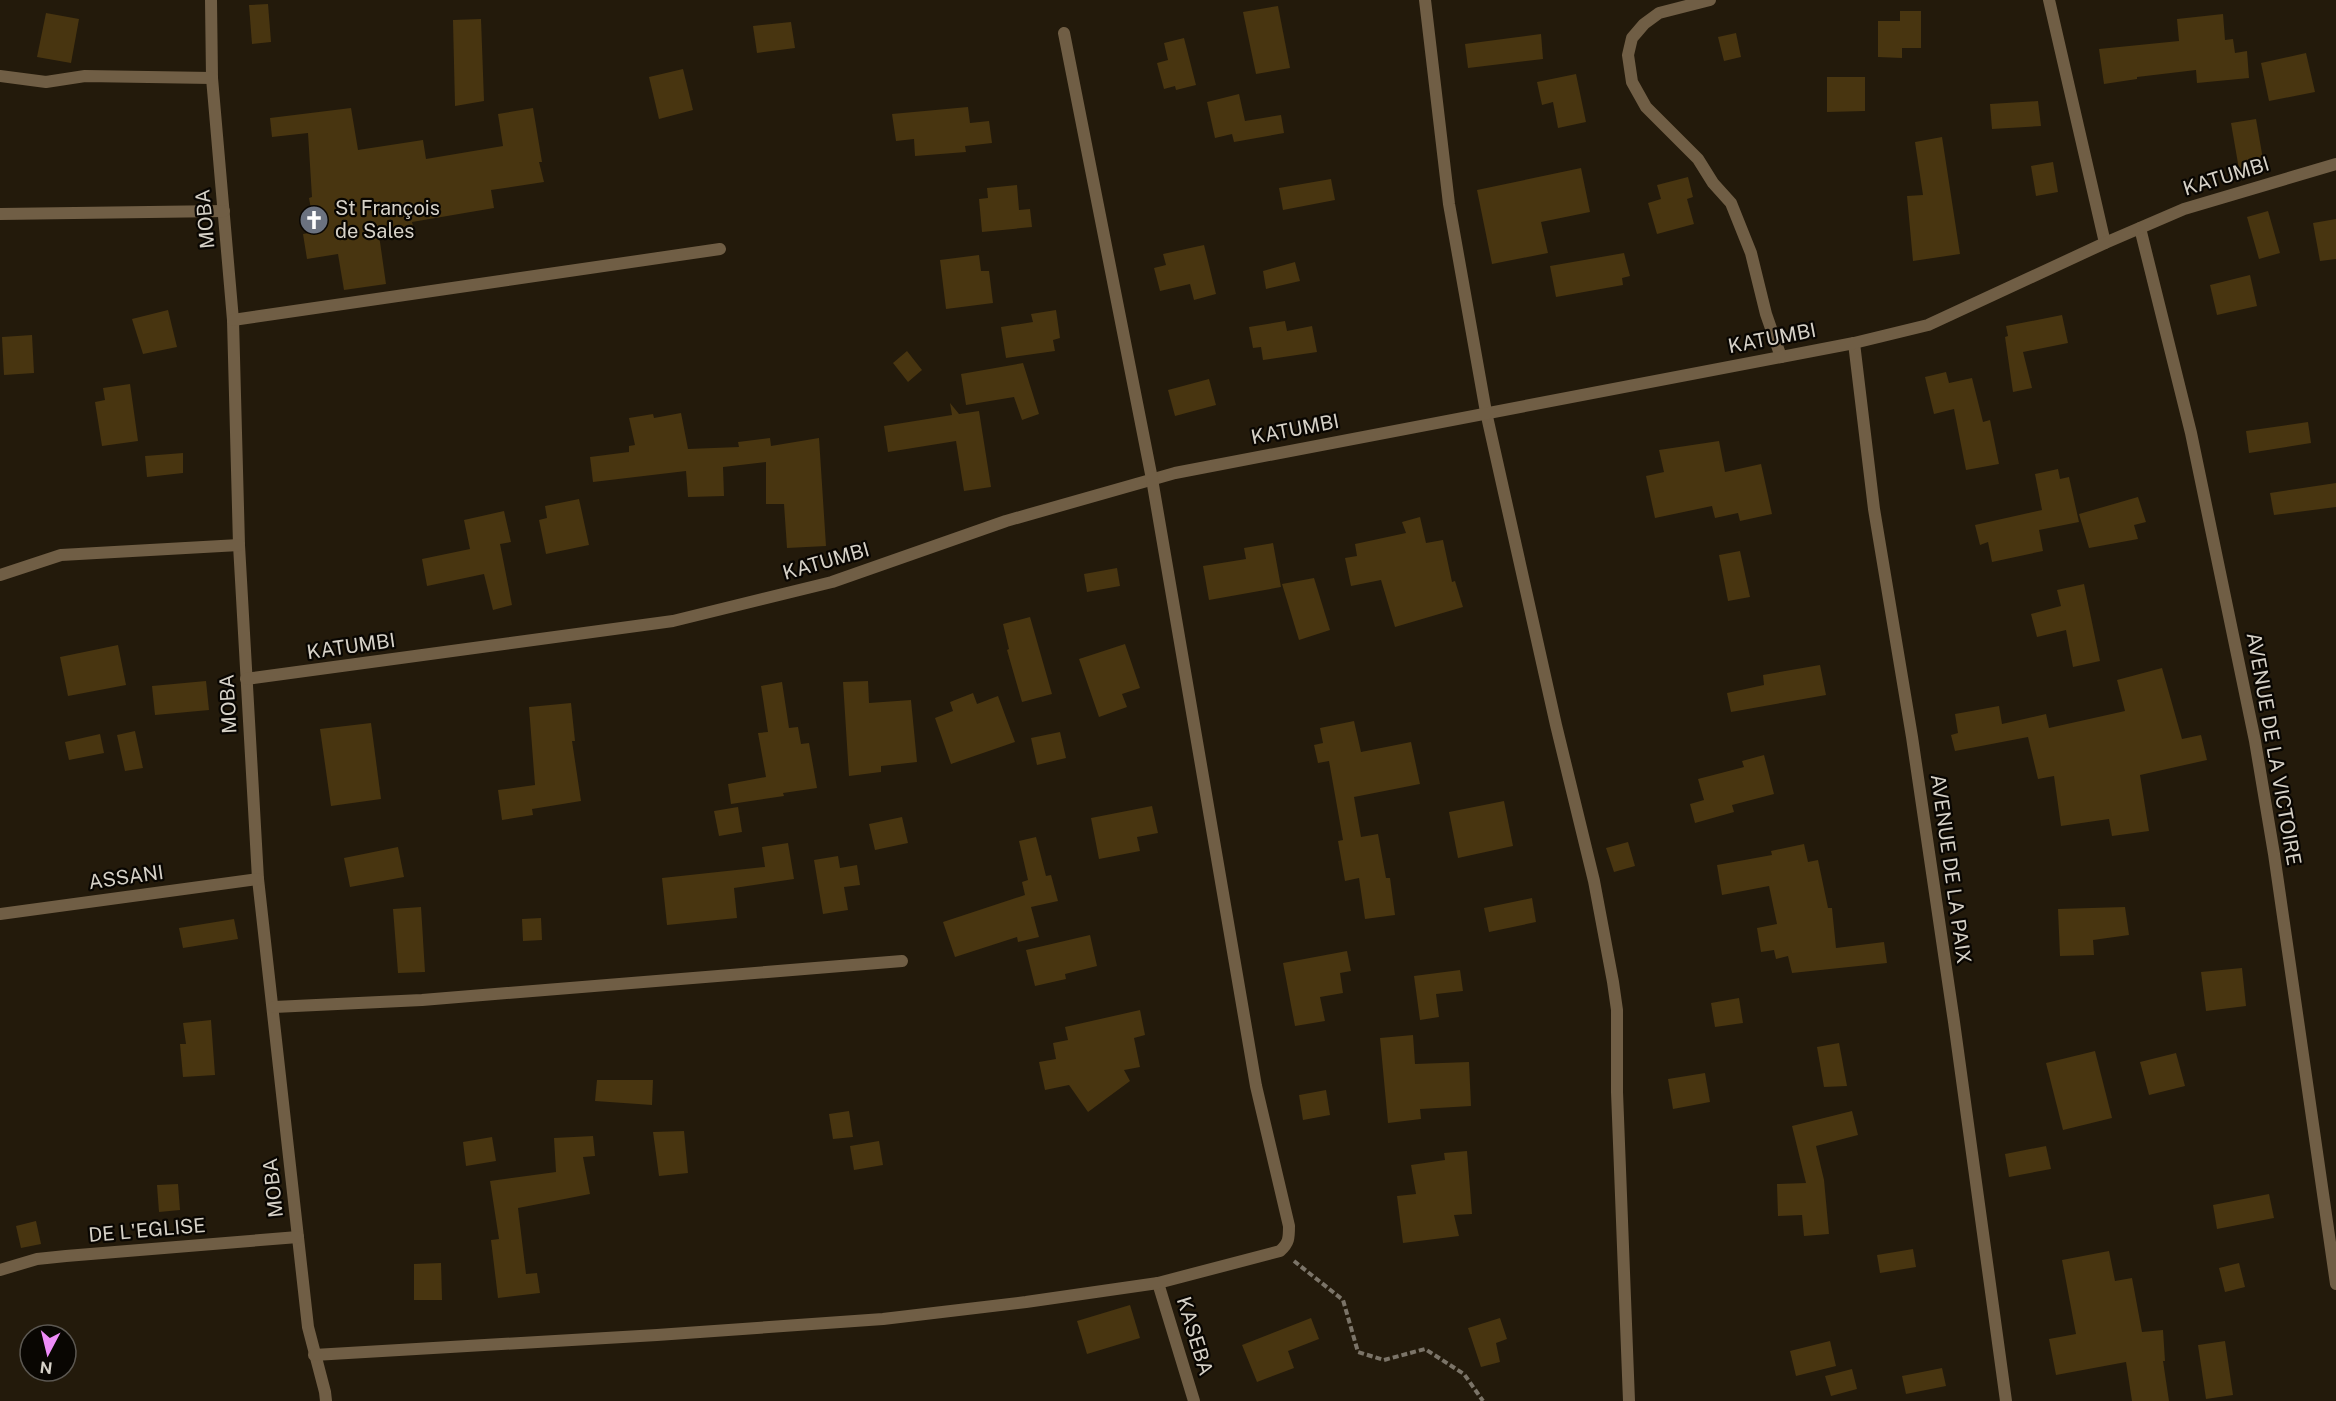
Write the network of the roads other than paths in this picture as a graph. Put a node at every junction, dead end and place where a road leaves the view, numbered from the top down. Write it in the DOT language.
graph roads {
  1 [pos="211,0"];
  2 [pos="1425,0"];
  3 [pos="1710,0"];
  4 [pos="2049,0"];
  5 [pos="1064,33"];
  6 [pos="0,76"];
  7 [pos="212,78"];
  8 [pos="2336,164"];
  9 [pos="224,211"];
  10 [pos="0,214"];
  11 [pos="2139,228"];
  12 [pos="2105,243"];
  13 [pos="720,249"];
  14 [pos="233,320"];
  15 [pos="1854,343"];
  16 [pos="1781,357"];
  17 [pos="1486,412"];
  18 [pos="1152,479"];
  19 [pos="238,545"];
  20 [pos="0,575"];
  21 [pos="246,679"];
  22 [pos="258,879"];
  23 [pos="0,914"];
  24 [pos="902,961"];
  25 [pos="274,1006"];
  26 [pos="298,1237"];
  27 [pos="0,1270"];
  28 [pos="1158,1282"];
  29 [pos="2336,1284"];
  30 [pos="314,1355"];
  31 [pos="326,1401"];
  32 [pos="1194,1401"];
  33 [pos="1629,1401"];
  34 [pos="2006,1401"];
  1 -- 7 [label="street, MOBA"];
  2 -- 17 [label="street"];
  3 -- 16 [label="street"];
  4 -- 12 [label="street"];
  5 -- 18 [label="street"];
  6 -- 7 [label="street"];
  7 -- 9 [label="street, MOBA"];
  8 -- 11 [label="street, KATUMBI"];
  9 -- 10 [label="street"];
  9 -- 14 [label="street, MOBA"];
  11 -- 12 [label="street, KATUMBI"];
  11 -- 29 [label="street, AVENUE DE LA VICTOIRE"];
  12 -- 15 [label="street, KATUMBI"];
  13 -- 14 [label="street"];
  14 -- 19 [label="street, MOBA"];
  15 -- 16 [label="street, KATUMBI"];
  15 -- 34 [label="street, AVENUE DE LA PAIX"];
  16 -- 17 [label="street, KATUMBI"];
  17 -- 18 [label="street, KATUMBI"];
  17 -- 33 [label="street"];
  18 -- 21 [label="street, KATUMBI"];
  18 -- 28 [label="street"];
  19 -- 20 [label="street"];
  19 -- 21 [label="street, MOBA"];
  21 -- 22 [label="street, MOBA"];
  22 -- 23 [label="street, ASSANI"];
  22 -- 25 [label="street, MOBA"];
  24 -- 25 [label="street"];
  25 -- 26 [label="street, MOBA"];
  26 -- 27 [label="street, DE L'EGLISE"];
  26 -- 30 [label="street, MOBA"];
  28 -- 30 [label="street"];
  28 -- 32 [label="street, KASEBA"];
  30 -- 31 [label="street, MOBA"];
}
